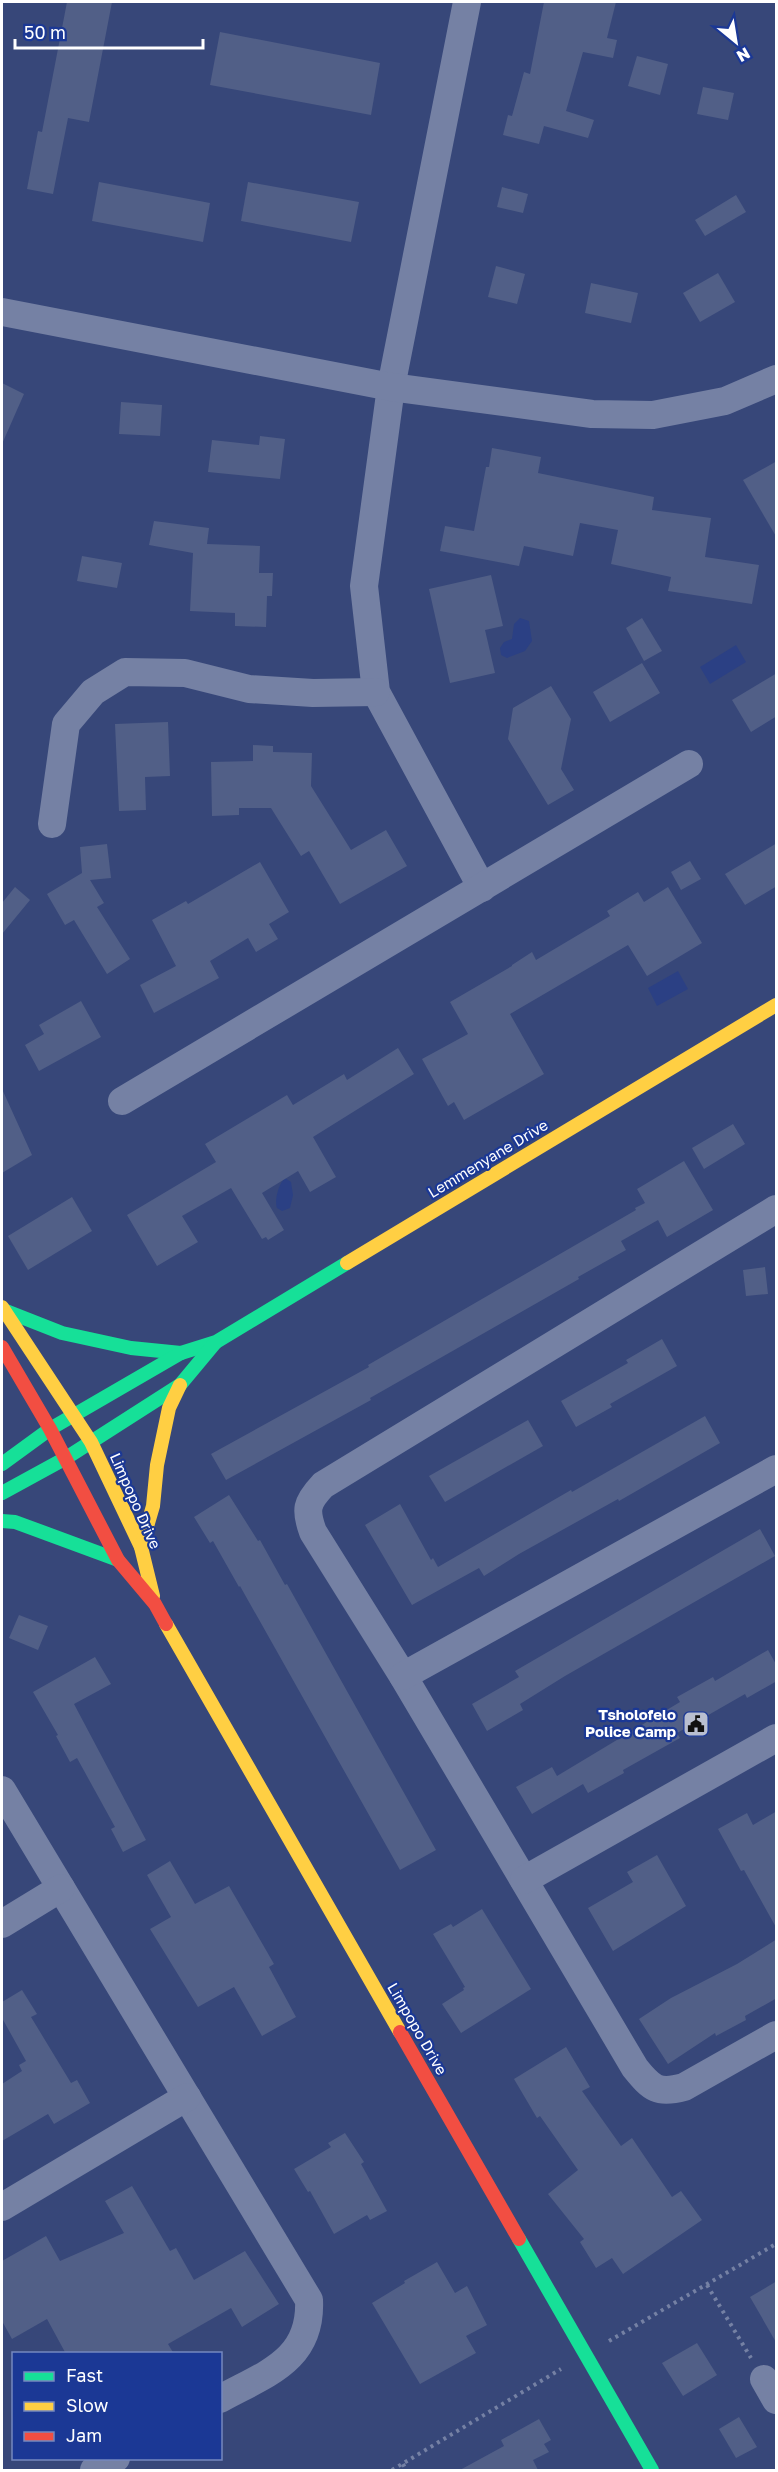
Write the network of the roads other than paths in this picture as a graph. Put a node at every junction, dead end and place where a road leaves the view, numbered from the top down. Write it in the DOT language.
graph roads {
  1 [pos="467,2"];
  2 [pos="2,312"];
  3 [pos="777,379"];
  4 [pos="391,387"];
  5 [pos="376,692"];
  6 [pos="689,764"];
  7 [pos="52,824"];
  8 [pos="482,888"];
  9 [pos="777,1005"];
  10 [pos="122,1101"];
  11 [pos="774,1217"];
  12 [pos="4,1309"];
  13 [pos="216,1342"];
  14 [pos="2,1347"];
  15 [pos="181,1353"];
  16 [pos="180,1385"];
  17 [pos="75,1415"];
  18 [pos="50,1429"];
  19 [pos="91,1442"];
  20 [pos="66,1458"];
  21 [pos="2,1464"];
  22 [pos="777,1469"];
  23 [pos="2,1493"];
  24 [pos="2,1521"];
  25 [pos="141,1547"];
  26 [pos="118,1560"];
  27 [pos="155,1604"];
  28 [pos="403,1676"];
  29 [pos="777,1738"];
  30 [pos="2,1790"];
  31 [pos="524,1880"];
  32 [pos="61,1888"];
  33 [pos="2,1924"];
  34 [pos="777,2035"];
  35 [pos="187,2097"];
  36 [pos="2,2207"];
  37 [pos="222,2398"];
  38 [pos="112,2460"];
  39 [pos="94,2470"];
  40 [pos="652,2470"];
  1 -- 4 [label="street"];
  2 -- 4 [label="street"];
  3 -- 4 [label="street"];
  4 -- 5 [label="street"];
  5 -- 7 [label="street"];
  5 -- 8 [label="street"];
  6 -- 8 [label="street"];
  8 -- 10 [label="street"];
  9 -- 13 [label="street, Lemmenyane Drive"];
  11 -- 28 [label="street"];
  12 -- 15 [label="street"];
  12 -- 17 [label="street, Limpopo Drive"];
  13 -- 15 [label="street"];
  13 -- 16 [label="street"];
  14 -- 18 [label="street, Limpopo Drive"];
  15 -- 17 [label="street"];
  16 -- 19 [label="street"];
  16 -- 25 [label="street"];
  17 -- 18 [label="street"];
  17 -- 19 [label="street, Limpopo Drive"];
  18 -- 20 [label="street, Limpopo Drive"];
  18 -- 21 [label="street"];
  19 -- 20 [label="street"];
  19 -- 25 [label="street, Limpopo Drive"];
  20 -- 23 [label="street"];
  20 -- 26 [label="street, Limpopo Drive"];
  22 -- 28 [label="street"];
  24 -- 26 [label="street"];
  25 -- 27 [label="street, Limpopo Drive"];
  26 -- 27 [label="street, Limpopo Drive"];
  27 -- 40 [label="street, Limpopo Drive"];
  28 -- 31 [label="street"];
  29 -- 31 [label="street"];
  30 -- 32 [label="street"];
  31 -- 34 [label="street"];
  32 -- 33 [label="street"];
  32 -- 35 [label="street"];
  35 -- 36 [label="street"];
  35 -- 37 [label="street"];
  38 -- 39 [label="street"];
}
